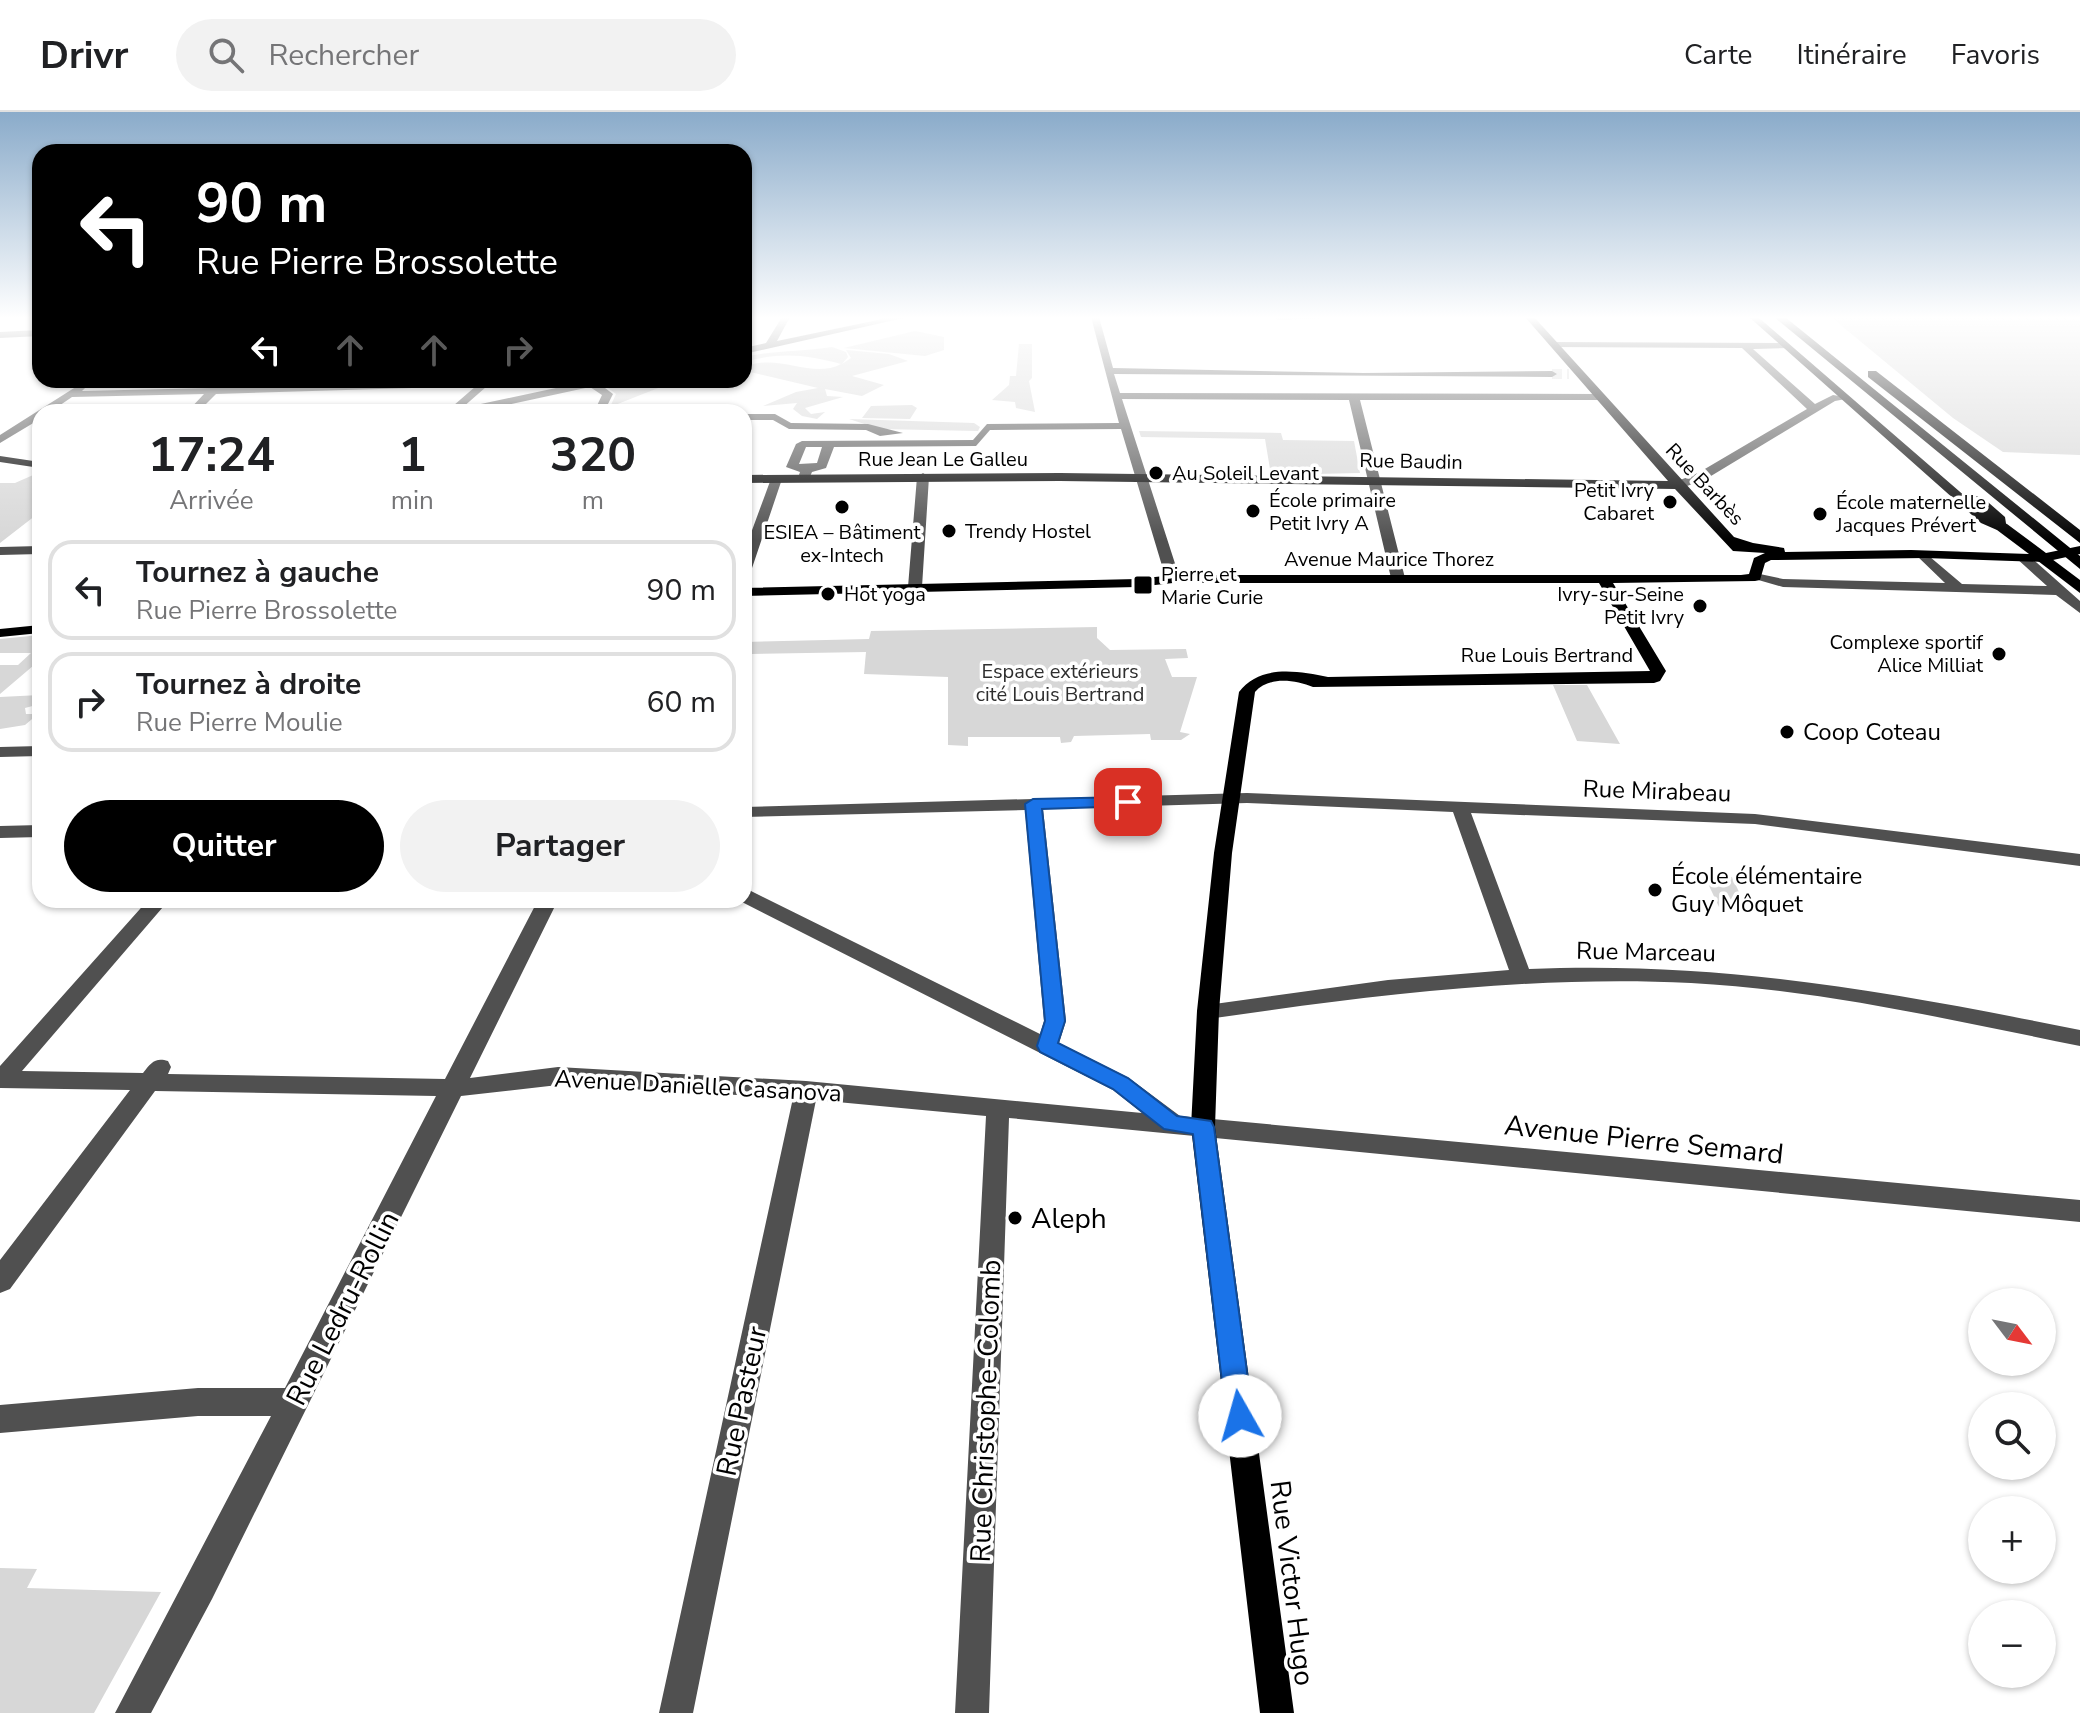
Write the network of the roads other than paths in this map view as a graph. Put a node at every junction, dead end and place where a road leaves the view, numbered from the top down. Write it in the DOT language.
graph roads {
  1 [pos="74,392"];
  2 [pos="153,392"];
  3 [pos="548,392"];
  4 [pos="1115,392"];
  5 [pos="1594,392"];
  6 [pos="1795,392"];
  7 [pos="1839,392"];
  8 [pos="1868,392"];
  9 [pos="1895,392"];
  10 [pos="71,394"];
  11 [pos="1353,394"];
  12 [pos="1871,394"];
  13 [pos="1116,396"];
  14 [pos="1600,397"];
  15 [pos="1846,398"];
  16 [pos="55,404"];
  17 [pos="494,404"];
  18 [pos="1814,409"];
  19 [pos="752,417"];
  20 [pos="32,419"];
  21 [pos="1126,426"];
  22 [pos="878,438"];
  23 [pos="0,440"];
  24 [pos="829,444"];
  25 [pos="0,459"];
  26 [pos="32,464"];
  27 [pos="806,474"];
  28 [pos="923,477"];
  29 [pos="1141,478"];
  30 [pos="752,479"];
  31 [pos="776,479"];
  32 [pos="1372,480"];
  33 [pos="1684,482"];
  34 [pos="2080,520"];
  35 [pos="2002,527"];
  36 [pos="2080,538"];
  37 [pos="1729,539"];
  38 [pos="752,548"];
  39 [pos="32,550"];
  40 [pos="2080,550"];
  41 [pos="0,551"];
  42 [pos="1923,555"];
  43 [pos="2022,557"];
  44 [pos="2047,557"];
  45 [pos="2080,564"];
  46 [pos="1756,572"];
  47 [pos="1398,578"];
  48 [pos="1173,579"];
  49 [pos="1604,580"];
  50 [pos="1956,586"];
  51 [pos="915,587"];
  52 [pos="2080,588"];
  53 [pos="2061,591"];
  54 [pos="752,592"];
  55 [pos="2080,609"];
  56 [pos="32,630"];
  57 [pos="0,633"];
  58 [pos="32,751"];
  59 [pos="0,752"];
  60 [pos="1230,800"];
  61 [pos="1033,804"];
  62 [pos="1460,807"];
  63 [pos="752,812"];
  64 [pos="32,831"];
  65 [pos="0,832"];
  66 [pos="2080,860"];
  67 [pos="752,899"];
  68 [pos="152,908"];
  69 [pos="544,908"];
  70 [pos="1522,978"];
  71 [pos="1208,1011"];
  72 [pos="2080,1038"];
  73 [pos="1047,1046"];
  74 [pos="155,1074"];
  75 [pos="1,1079"];
  76 [pos="455,1088"];
  77 [pos="806,1090"];
  78 [pos="998,1108"];
  79 [pos="1172,1123"];
  80 [pos="1203,1127"];
  81 [pos="2080,1211"];
  82 [pos="0,1281"];
  83 [pos="294,1402"];
  84 [pos="0,1419"];
  85 [pos="132,1713"];
  86 [pos="676,1713"];
  87 [pos="972,1713"];
  88 [pos="1277,1713"];
  1 -- 10 [label="street"];
  2 -- 10 [label="street"];
  3 -- 17 [label="street"];
  4 -- 13 [label="street"];
  5 -- 14 [label="main road, Rue Barbès"];
  6 -- 18 [label="street"];
  7 -- 15 [label="main road"];
  8 -- 12 [label="highway"];
  9 -- 34 [label="highway"];
  9 -- 36 [label="highway"];
  10 -- 16 [label="street"];
  11 -- 13 [label="street"];
  11 -- 14 [label="street"];
  11 -- 32 [label="street"];
  12 -- 35 [label="highway"];
  12 -- 45 [label="highway"];
  13 -- 21 [label="street"];
  14 -- 33 [label="main road, Rue Barbès"];
  15 -- 18 [label="street"];
  15 -- 35 [label="main road"];
  18 -- 33 [label="street"];
  19 -- 22 [label="street"];
  20 -- 23 [label="street"];
  21 -- 22 [label="street"];
  21 -- 29 [label="street"];
  22 -- 24 [label="street"];
  24 -- 27 [label="street"];
  24 -- 27 [label="street"];
  25 -- 26 [label="main road"];
  27 -- 28 [label="main road, Rue Jean Le Galleu"];
  27 -- 31 [label="main road, Rue Jean Le Galleu"];
  28 -- 29 [label="main road, Rue Jean Le Galleu"];
  28 -- 51 [label="street"];
  29 -- 32 [label="main road, Rue Baudin"];
  29 -- 48 [label="street"];
  30 -- 31 [label="main road, Rue Jean Le Galleu"];
  31 -- 38 [label="street"];
  32 -- 33 [label="main road, Rue Baudin"];
  32 -- 47 [label="street"];
  33 -- 37 [label="main road, Rue Barbès"];
  35 -- 44 [label="main road"];
  37 -- 42 [label="main road, Avenue Maurice Thorez"];
  37 -- 46 [label="main road, Rue Barbès"];
  39 -- 41 [label="street"];
  40 -- 44 [label="main road, Avenue Maurice Thorez"];
  42 -- 43 [label="main road, Avenue Maurice Thorez"];
  42 -- 46 [label="main road, Avenue Maurice Thorez"];
  42 -- 50 [label="street"];
  43 -- 44 [label="main road, Avenue Maurice Thorez"];
  43 -- 53 [label="street"];
  44 -- 52 [label="highway"];
  46 -- 49 [label="main road, Avenue Maurice Thorez"];
  46 -- 50 [label="street"];
  47 -- 48 [label="main road, Avenue Maurice Thorez"];
  47 -- 49 [label="main road, Avenue Maurice Thorez"];
  48 -- 51 [label="main road, Avenue Maurice Thorez"];
  49 -- 60 [label="main road, Rue Louis Bertrand"];
  50 -- 53 [label="street"];
  51 -- 54 [label="main road, Avenue Maurice Thorez"];
  53 -- 55 [label="street"];
  56 -- 57 [label="main road"];
  58 -- 59 [label="street"];
  60 -- 61 [label="street, Rue Mirabeau"];
  60 -- 62 [label="street, Rue Mirabeau"];
  60 -- 71 [label="main road, Rue Louis Bertrand"];
  61 -- 63 [label="street, Rue Mirabeau"];
  61 -- 73 [label="street"];
  62 -- 66 [label="street, Rue Mirabeau"];
  62 -- 70 [label="street"];
  64 -- 65 [label="street"];
  67 -- 73 [label="street"];
  68 -- 75 [label="street"];
  69 -- 76 [label="street, Rue Ledru-Rollin"];
  70 -- 71 [label="street, Rue Marceau"];
  70 -- 72 [label="street, Rue Marceau"];
  71 -- 80 [label="main road, Rue Louis Bertrand"];
  73 -- 79 [label="street"];
  74 -- 75 [label="street, Avenue Danielle Casanova"];
  74 -- 76 [label="street, Avenue Danielle Casanova"];
  74 -- 82 [label="street"];
  76 -- 77 [label="street, Avenue Danielle Casanova"];
  76 -- 83 [label="street, Rue Ledru-Rollin"];
  77 -- 78 [label="street, Avenue Danielle Casanova"];
  77 -- 86 [label="street, Rue Pasteur"];
  78 -- 79 [label="street, Avenue Danielle Casanova"];
  78 -- 87 [label="street, Rue Christophe-Colomb"];
  79 -- 80 [label="street, Avenue Danielle Casanova"];
  80 -- 81 [label="street, Avenue Pierre Semard"];
  80 -- 88 [label="main road, Rue Victor Hugo"];
  83 -- 84 [label="street"];
  83 -- 85 [label="street, Rue Ledru-Rollin"];
}
